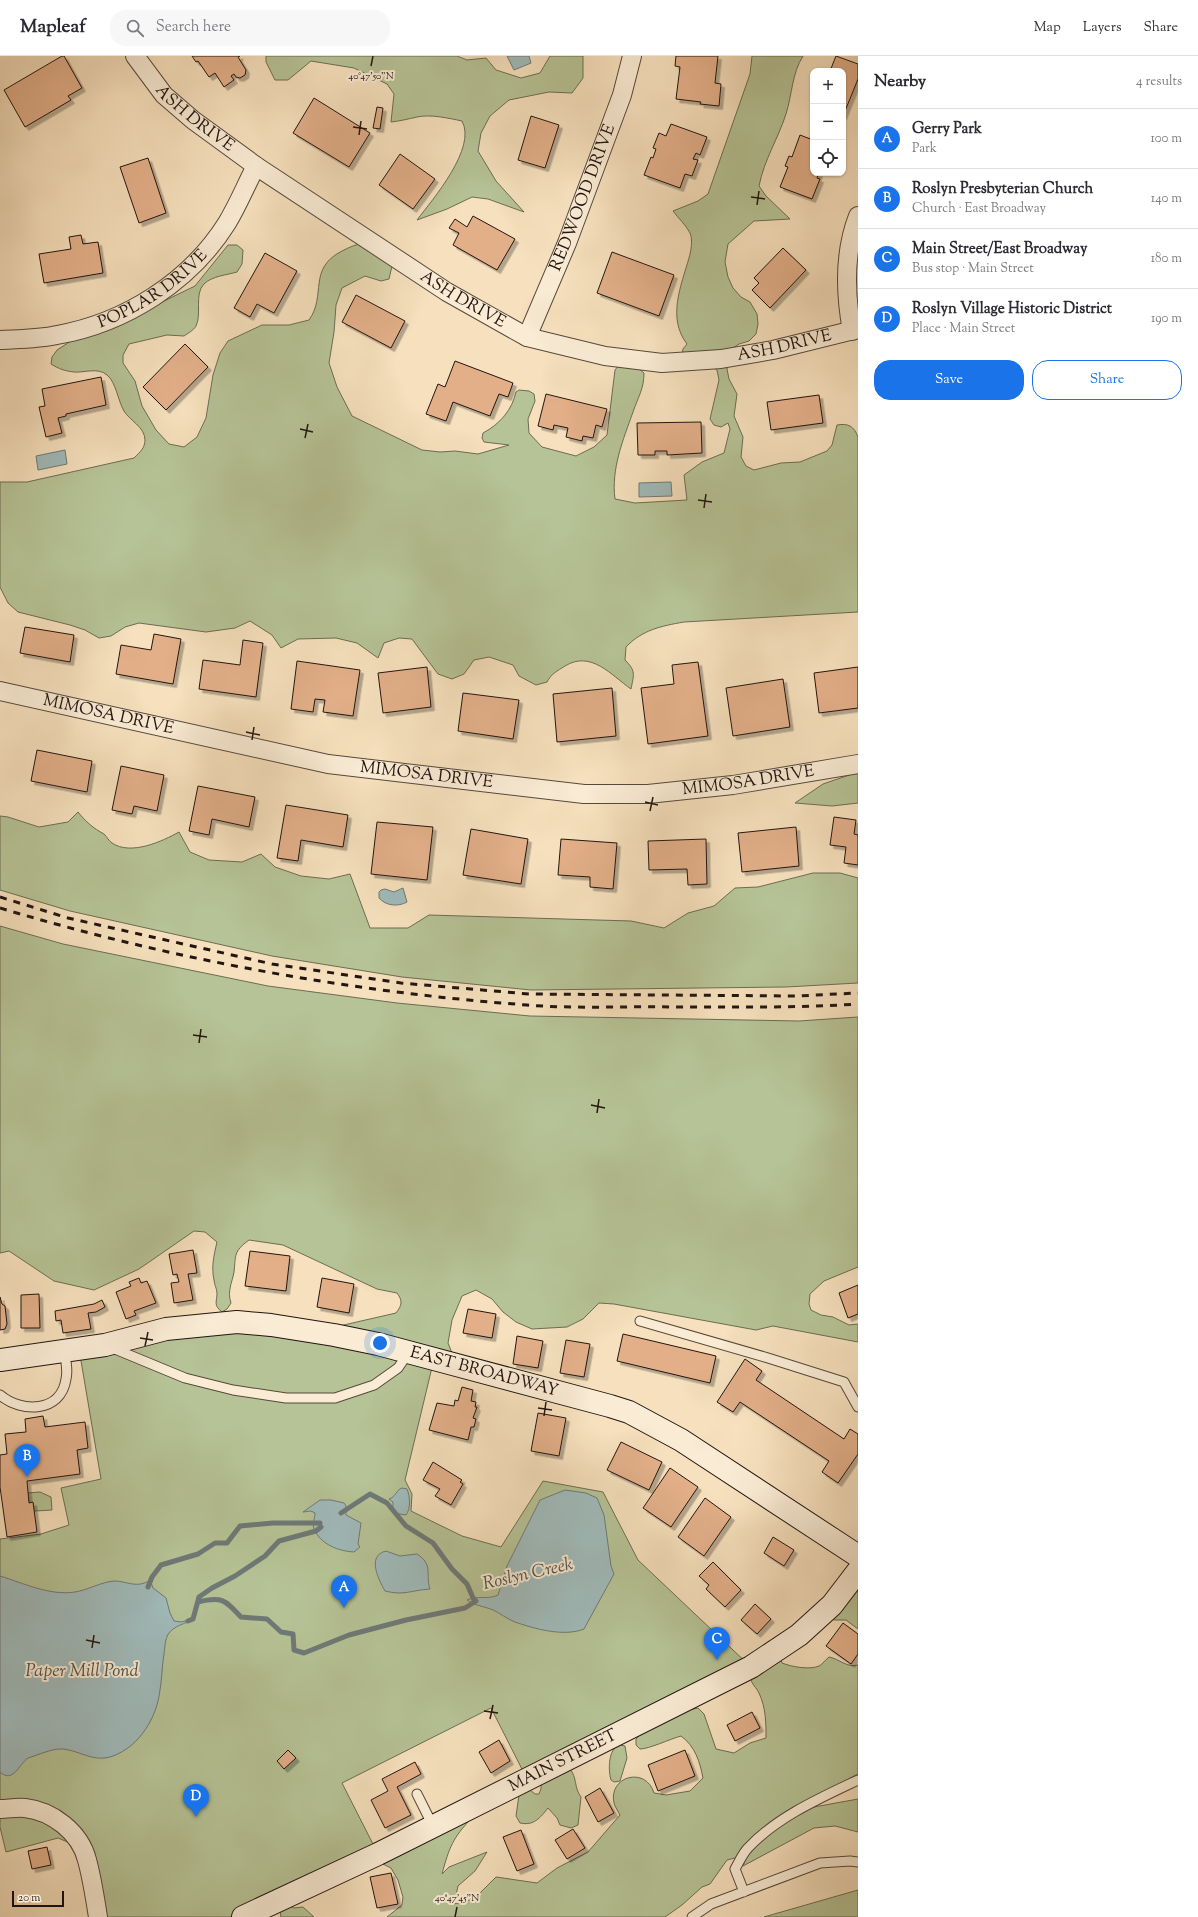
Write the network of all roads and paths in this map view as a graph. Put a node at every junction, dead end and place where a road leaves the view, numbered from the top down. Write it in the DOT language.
graph roads {
  1 [pos="135,56"];
  2 [pos="632,56"];
  3 [pos="256,166"];
  4 [pos="858,216"];
  5 [pos="855,330"];
  6 [pos="527,337"];
  7 [pos="0,340"];
  8 [pos="0,691"];
  9 [pos="858,764"];
  10 [pos="640,1321"];
  11 [pos="105,1345"];
  12 [pos="64,1351"];
  13 [pos="409,1352"];
  14 [pos="0,1360"];
  15 [pos="0,1395"];
  16 [pos="858,1407"];
  17 [pos="858,1556"];
  18 [pos="858,1571"];
  19 [pos="858,1780"];
  20 [pos="417,1794"];
  21 [pos="0,1809"];
  22 [pos="432,1826"];
  23 [pos="858,1862"];
  24 [pos="744,1892"];
  25 [pos="98,1917"];
  26 [pos="243,1917"];
  27 [pos="692,1917"];
  1 -- 3 [label="street, ASH DRIVE"];
  2 -- 6 [label="street, REDWOOD DRIVE"];
  3 -- 6 [label="street, ASH DRIVE"];
  3 -- 7 [label="street, POPLAR DRIVE"];
  4 -- 5 [label="street"];
  5 -- 6 [label="street, ASH DRIVE"];
  8 -- 9 [label="street, MIMOSA DRIVE"];
  10 -- 16 [label="lane"];
  11 -- 12 [label="main road, EAST BROADWAY"];
  11 -- 13 [label="main road, EAST BROADWAY"];
  11 -- 13 [label="lane"];
  12 -- 14 [label="main road, EAST BROADWAY"];
  12 -- 15 [label="lane"];
  13 -- 17 [label="main road, EAST BROADWAY"];
  18 -- 22 [label="main road, MAIN STREET"];
  19 -- 24 [label="lane"];
  20 -- 22 [label="lane"];
  21 -- 25 [label="street"];
  22 -- 26 [label="main road, MAIN STREET"];
  23 -- 24 [label="lane"];
  24 -- 27 [label="lane"];
}
